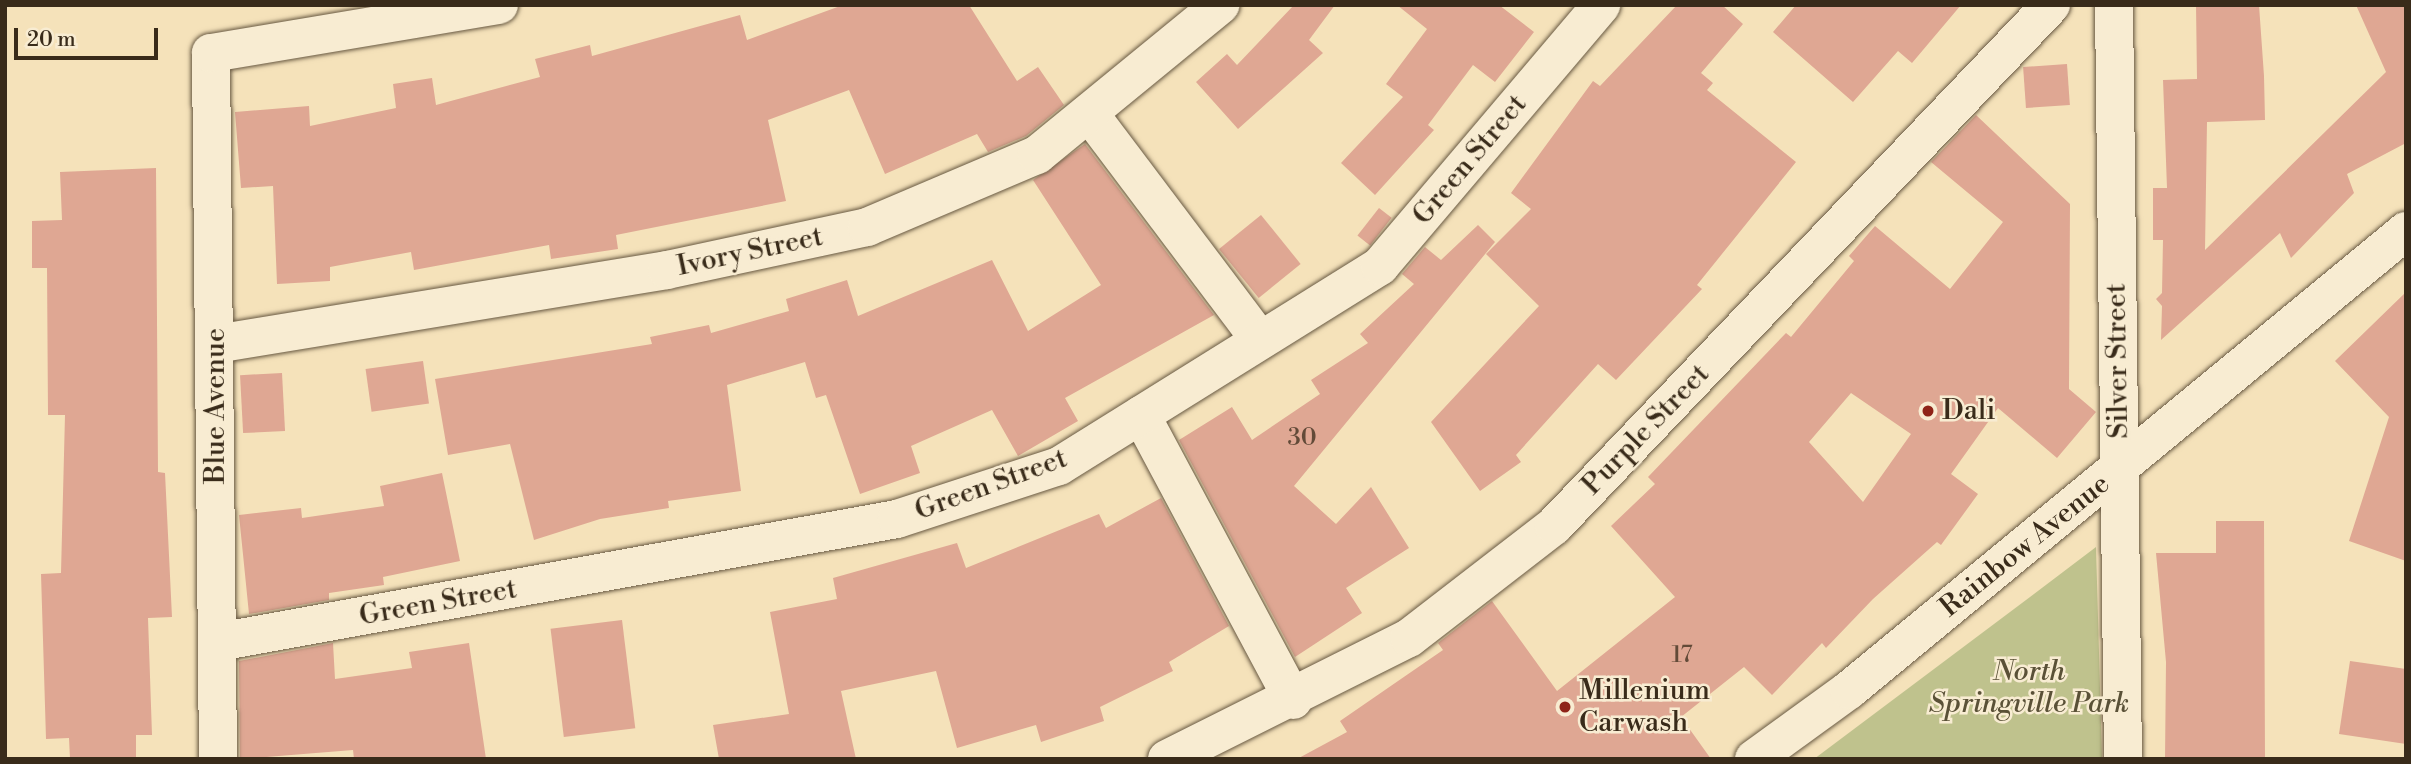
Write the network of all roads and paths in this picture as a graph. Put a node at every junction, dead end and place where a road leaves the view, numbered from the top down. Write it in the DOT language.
graph roads {
  1 [pos="499,5"];
  2 [pos="1220,5"];
  3 [pos="1601,5"];
  4 [pos="2051,5"];
  5 [pos="2113,5"];
  6 [pos="1089,113"];
  7 [pos="2406,231"];
  8 [pos="1260,340"];
  9 [pos="216,344"];
  10 [pos="1141,415"];
  11 [pos="2119,470"];
  12 [pos="218,642"];
  13 [pos="1293,700"];
  14 [pos="218,759"];
  15 [pos="1167,759"];
  16 [pos="1754,759"];
  17 [pos="2123,759"];
  1 -- 9 [label="street, Blue Avenue"];
  2 -- 6 [label="street, Ivory Street"];
  3 -- 8 [label="street, Green Street"];
  4 -- 13 [label="street, Purple Street"];
  5 -- 11 [label="street, Silver Street"];
  6 -- 8 [label="street"];
  6 -- 9 [label="street, Ivory Street"];
  7 -- 11 [label="street, Rainbow Avenue"];
  8 -- 10 [label="street, Green Street"];
  9 -- 12 [label="street, Blue Avenue"];
  10 -- 12 [label="street, Green Street"];
  10 -- 13 [label="street"];
  11 -- 16 [label="street, Rainbow Avenue"];
  11 -- 17 [label="street, Silver Street"];
  12 -- 14 [label="street, Blue Avenue"];
  13 -- 15 [label="street, Purple Street"];
}
